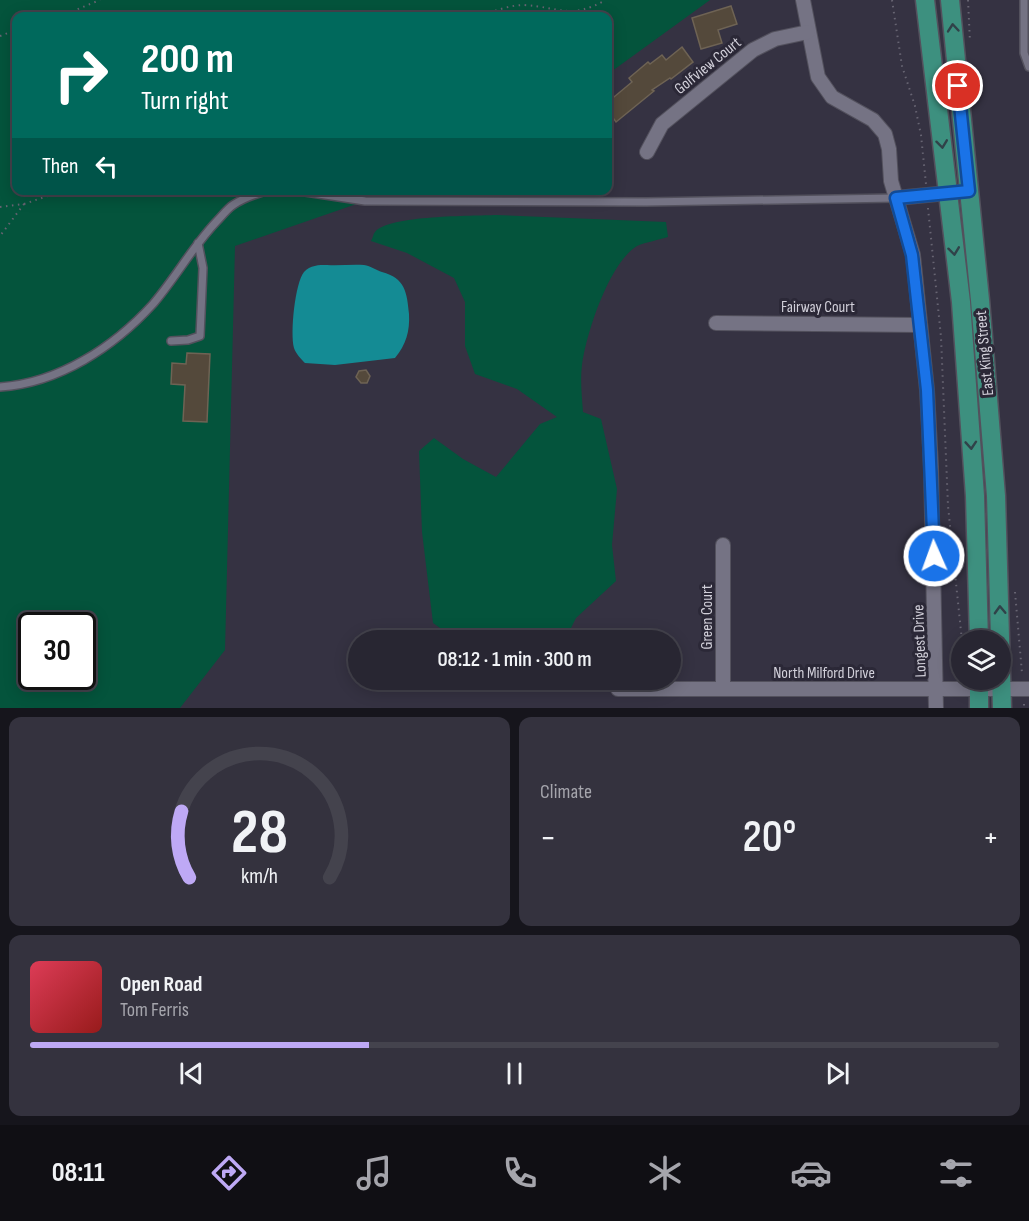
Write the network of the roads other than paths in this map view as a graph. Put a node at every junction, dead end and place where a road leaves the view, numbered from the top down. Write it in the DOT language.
graph roads {
  1 [pos="802,0"];
  2 [pos="925,0"];
  3 [pos="950,0"];
  4 [pos="1024,0"];
  5 [pos="808,32"];
  6 [pos="1029,67"];
  7 [pos="647,152"];
  8 [pos="969,191"];
  9 [pos="947,193"];
  10 [pos="253,195"];
  11 [pos="325,195"];
  12 [pos="896,198"];
  13 [pos="198,243"];
  14 [pos="716,323"];
  15 [pos="920,325"];
  16 [pos="171,340"];
  17 [pos="0,387"];
  18 [pos="723,545"];
  19 [pos="979,630"];
  20 [pos="1001,630"];
  21 [pos="681,688"];
  22 [pos="723,688"];
  23 [pos="951,688"];
  24 [pos="1011,689"];
  25 [pos="1029,689"];
  26 [pos="937,690"];
  27 [pos="979,690"];
  28 [pos="1003,690"];
  29 [pos="936,708"];
  30 [pos="979,708"];
  31 [pos="1002,708"];
  1 -- 5 [label="street, Longest Drive"];
  2 -- 9 [label="main road, East King Street, one-way"];
  8 -- 3 [label="main road, East King Street, one-way"];
  4 -- 6 [label="lane"];
  5 -- 7 [label="street, Golfview Court"];
  5 -- 12 [label="street, Longest Drive"];
  8 -- 9 [label="street"];
  20 -- 8 [label="main road, East King Street, one-way"];
  9 -- 12 [label="street"];
  9 -- 19 [label="main road, East King Street, one-way"];
  10 -- 13 [label="lane"];
  11 -- 12 [label="lane"];
  12 -- 15 [label="street, Longest Drive"];
  13 -- 16 [label="lane"];
  13 -- 17 [label="lane"];
  14 -- 15 [label="street, Fairway Court"];
  15 -- 26 [label="street, Longest Drive"];
  18 -- 22 [label="street, Green Court"];
  21 -- 22 [label="street, North Milford Drive"];
  22 -- 26 [label="street, North Milford Drive"];
  23 -- 26 [label="street, North Milford Drive"];
  24 -- 25 [label="street, North Milford Drive"];
  26 -- 29 [label="street, Longest Drive"];
  27 -- 30 [label="main road"];
  28 -- 31 [label="main road, East King Street"];
}
